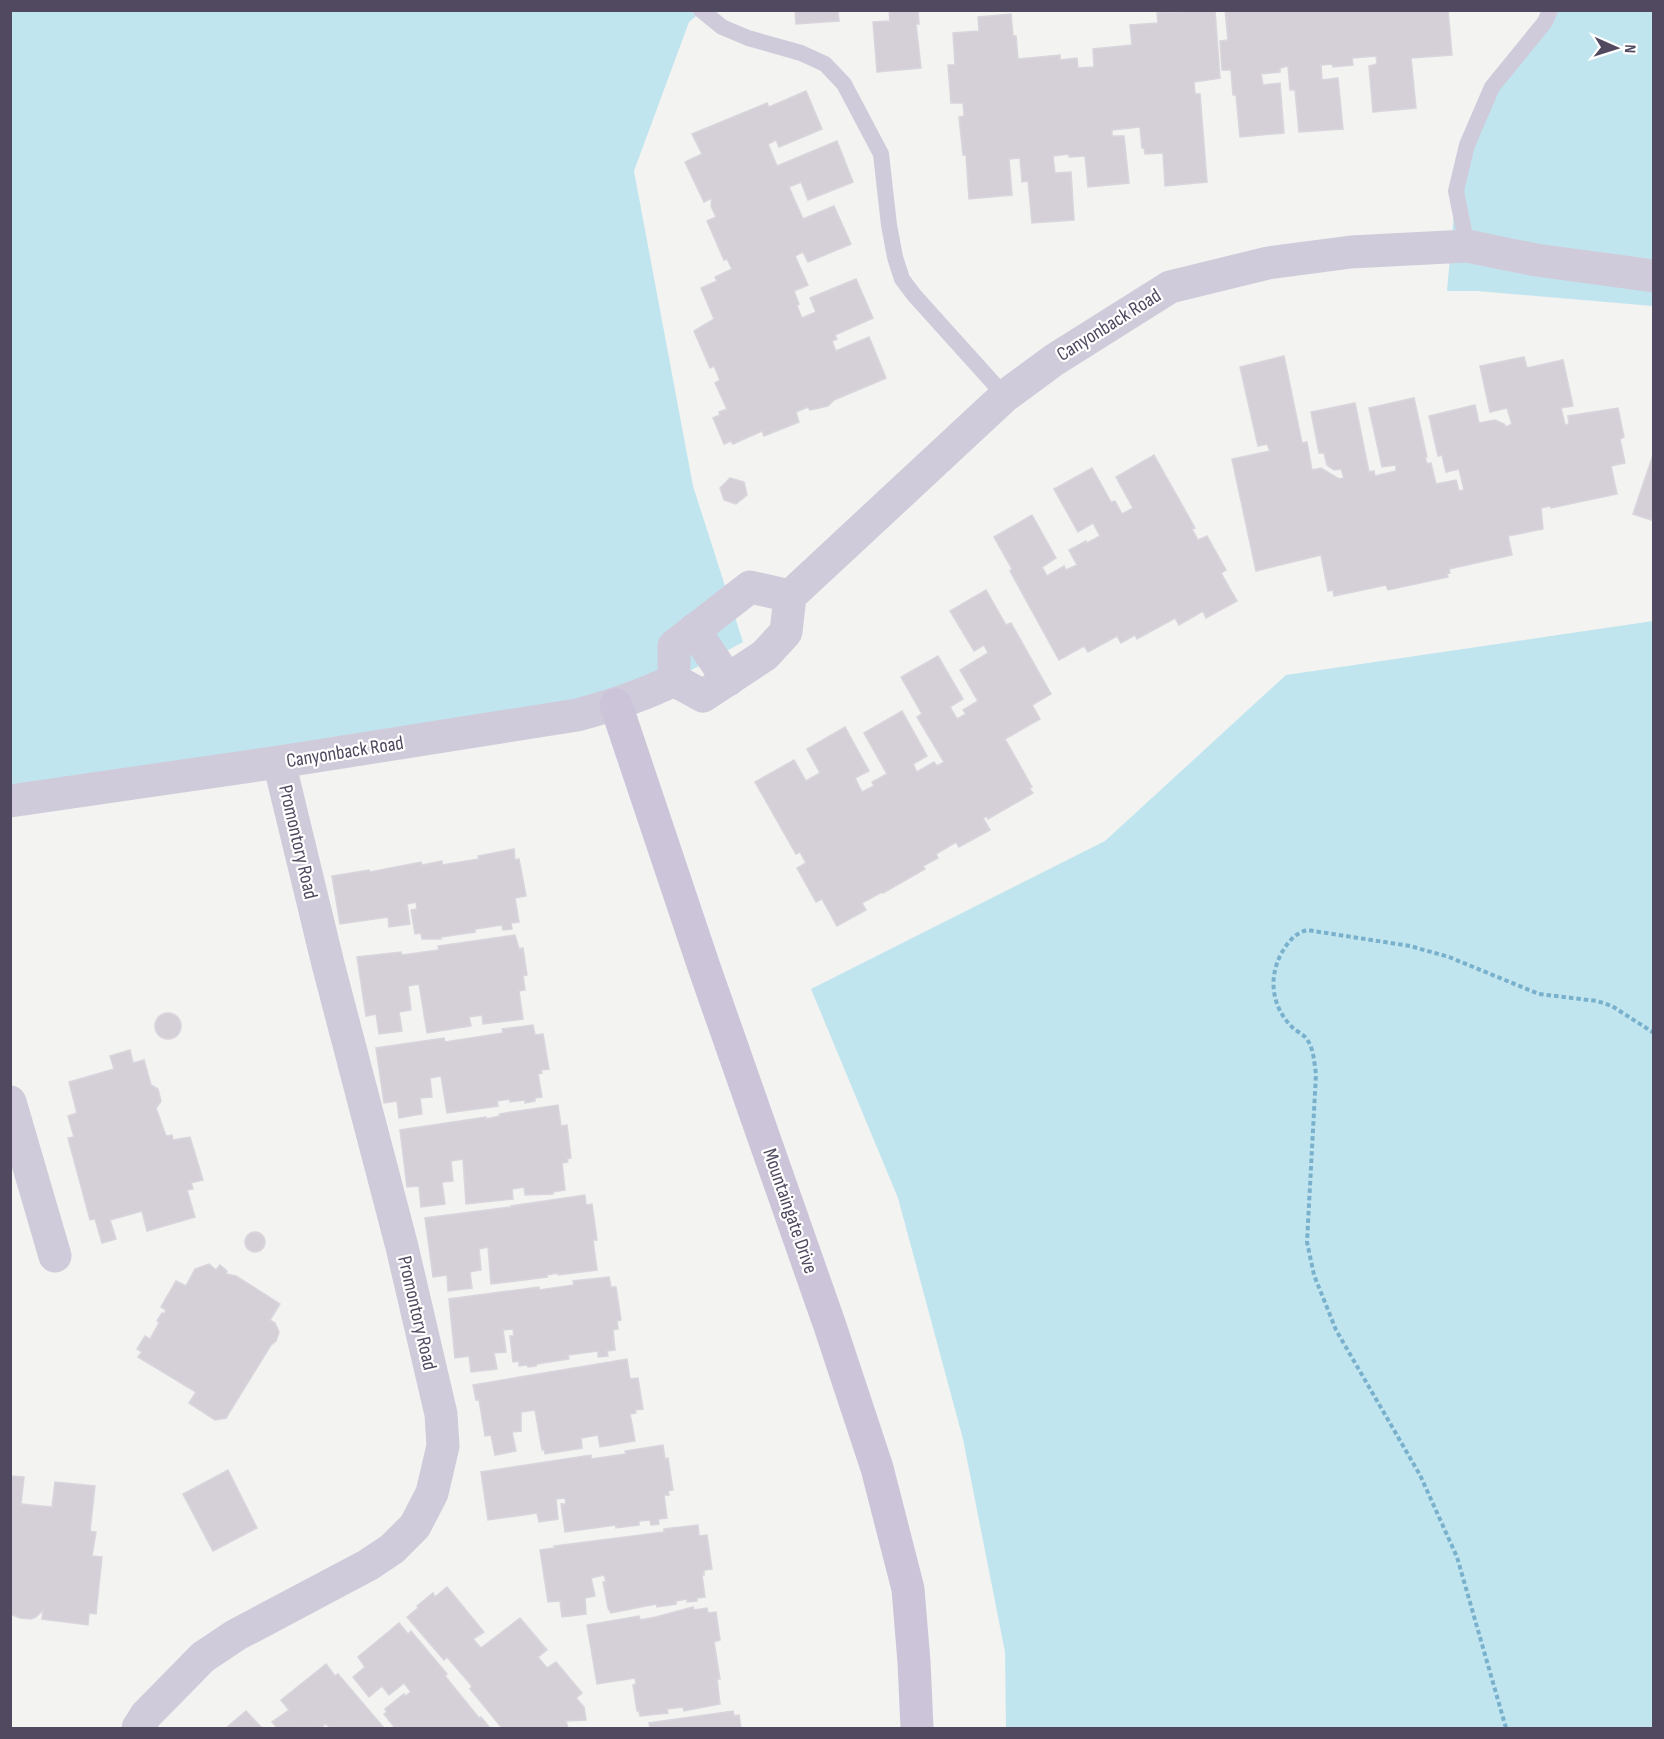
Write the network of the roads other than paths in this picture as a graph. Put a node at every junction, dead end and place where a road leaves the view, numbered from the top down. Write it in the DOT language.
graph roads {
  1 [pos="701,10"];
  2 [pos="1550,10"];
  3 [pos="1467,246"];
  4 [pos="1653,276"];
  5 [pos="1005,396"];
  6 [pos="790,596"];
  7 [pos="694,630"];
  8 [pos="674,680"];
  9 [pos="715,688"];
  10 [pos="616,705"];
  11 [pos="279,762"];
  12 [pos="10,801"];
  13 [pos="10,1102"];
  14 [pos="55,1256"];
  15 [pos="138,1728"];
  16 [pos="917,1728"];
  1 -- 5 [label="lane"];
  2 -- 3 [label="lane"];
  3 -- 4 [label="street, Canyonback Road"];
  3 -- 5 [label="street, Canyonback Road"];
  5 -- 6 [label="street, Canyonback Road"];
  6 -- 7 [label="street"];
  6 -- 9 [label="street"];
  7 -- 8 [label="street"];
  7 -- 9 [label="street"];
  8 -- 9 [label="street"];
  8 -- 10 [label="street, Canyonback Road"];
  10 -- 11 [label="street, Canyonback Road"];
  10 -- 16 [label="street, Mountaingate Drive"];
  11 -- 12 [label="street, Canyonback Road"];
  11 -- 15 [label="street, Promontory Road"];
  13 -- 14 [label="street"];
}
